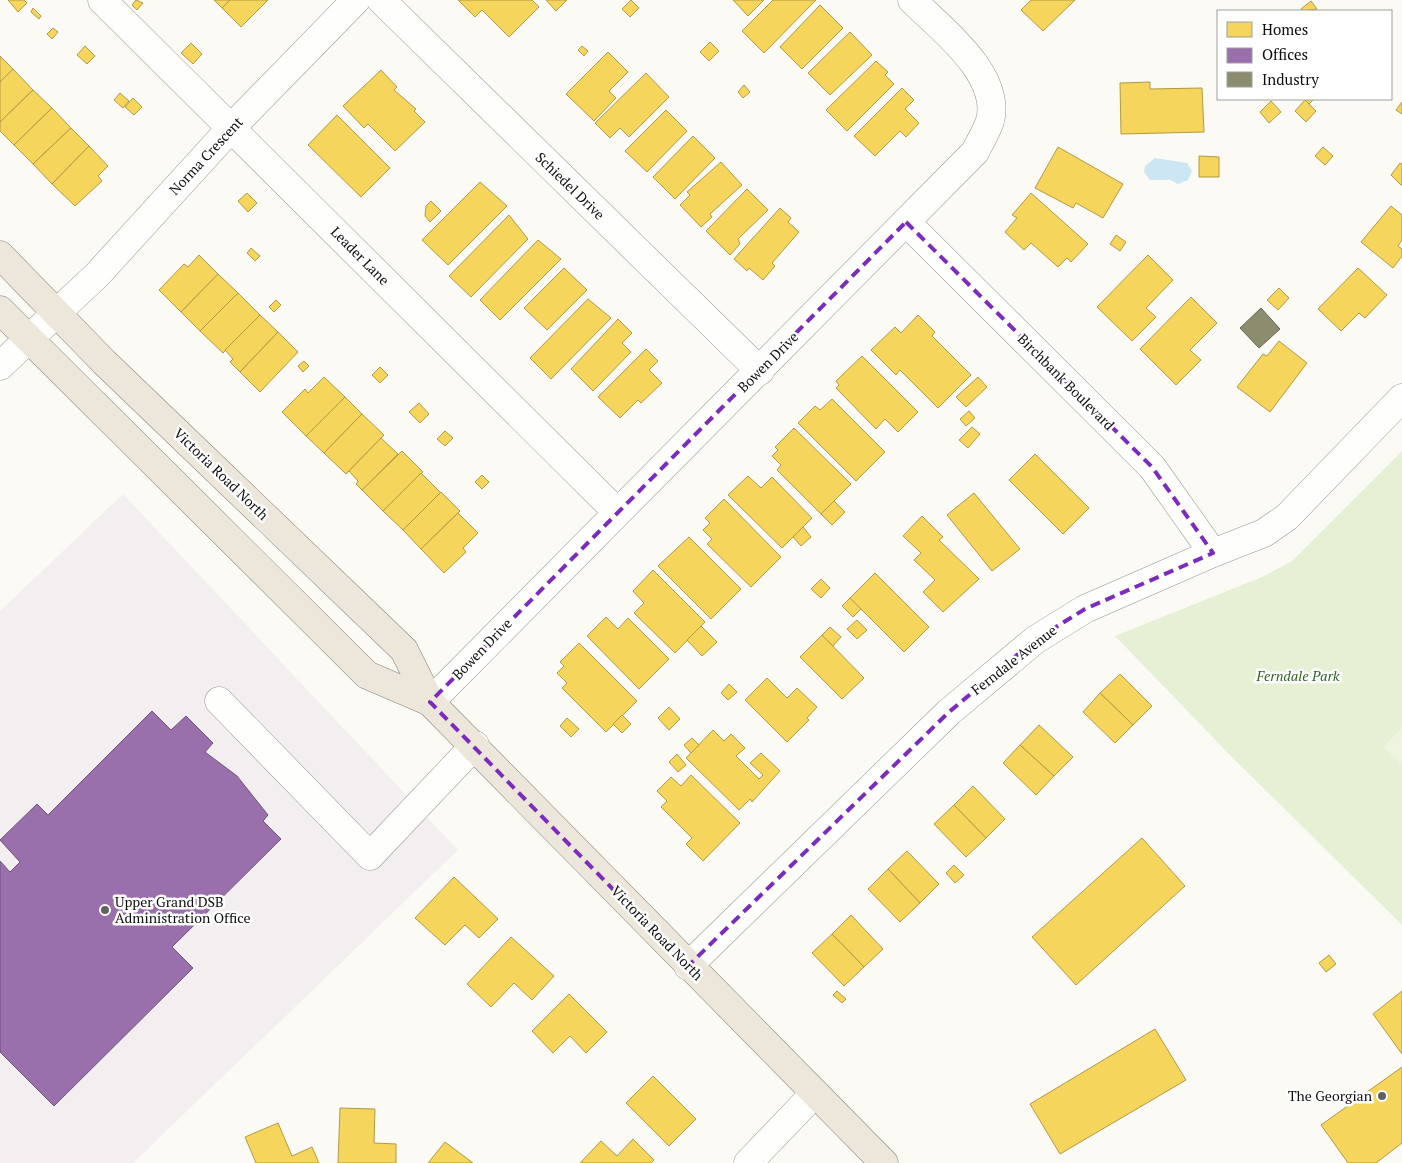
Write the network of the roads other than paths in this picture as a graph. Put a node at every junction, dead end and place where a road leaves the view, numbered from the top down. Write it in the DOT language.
graph roads {
  1 [pos="102,0"];
  2 [pos="356,0"];
  3 [pos="381,0"];
  4 [pos="912,0"];
  5 [pos="232,127"];
  6 [pos="906,222"];
  7 [pos="0,255"];
  8 [pos="0,310"];
  9 [pos="56,313"];
  10 [pos="29,337"];
  11 [pos="0,366"];
  12 [pos="760,371"];
  13 [pos="1402,398"];
  14 [pos="617,512"];
  15 [pos="1213,553"];
  16 [pos="219,701"];
  17 [pos="430,702"];
  18 [pos="475,746"];
  19 [pos="688,966"];
  20 [pos="815,1093"];
  21 [pos="748,1163"];
  22 [pos="884,1163"];
  1 -- 5 [label="street, Leader Lane"];
  2 -- 5 [label="street, Norma Crescent"];
  3 -- 12 [label="street, Schiedel Drive"];
  4 -- 6 [label="street, Bowen Drive"];
  5 -- 9 [label="street, Norma Crescent"];
  5 -- 14 [label="street, Leader Lane"];
  6 -- 12 [label="street, Bowen Drive"];
  6 -- 15 [label="street, Birchbank Boulevard"];
  7 -- 9 [label="main road, Victoria Road North"];
  8 -- 10 [label="main road, Victoria Road North"];
  9 -- 10 [label="street, Norma Crescent"];
  9 -- 17 [label="main road, Victoria Road North"];
  10 -- 11 [label="street, Norma Crescent"];
  10 -- 17 [label="main road, Victoria Road North"];
  12 -- 14 [label="street, Bowen Drive"];
  13 -- 15 [label="street, Ferndale Avenue"];
  14 -- 17 [label="street, Bowen Drive"];
  15 -- 19 [label="street, Ferndale Avenue"];
  16 -- 18 [label="street"];
  17 -- 18 [label="main road, Victoria Road North"];
  18 -- 19 [label="main road, Victoria Road North"];
  19 -- 20 [label="main road, Victoria Road North"];
  20 -- 21 [label="street"];
  20 -- 22 [label="main road, Victoria Road North"];
}
